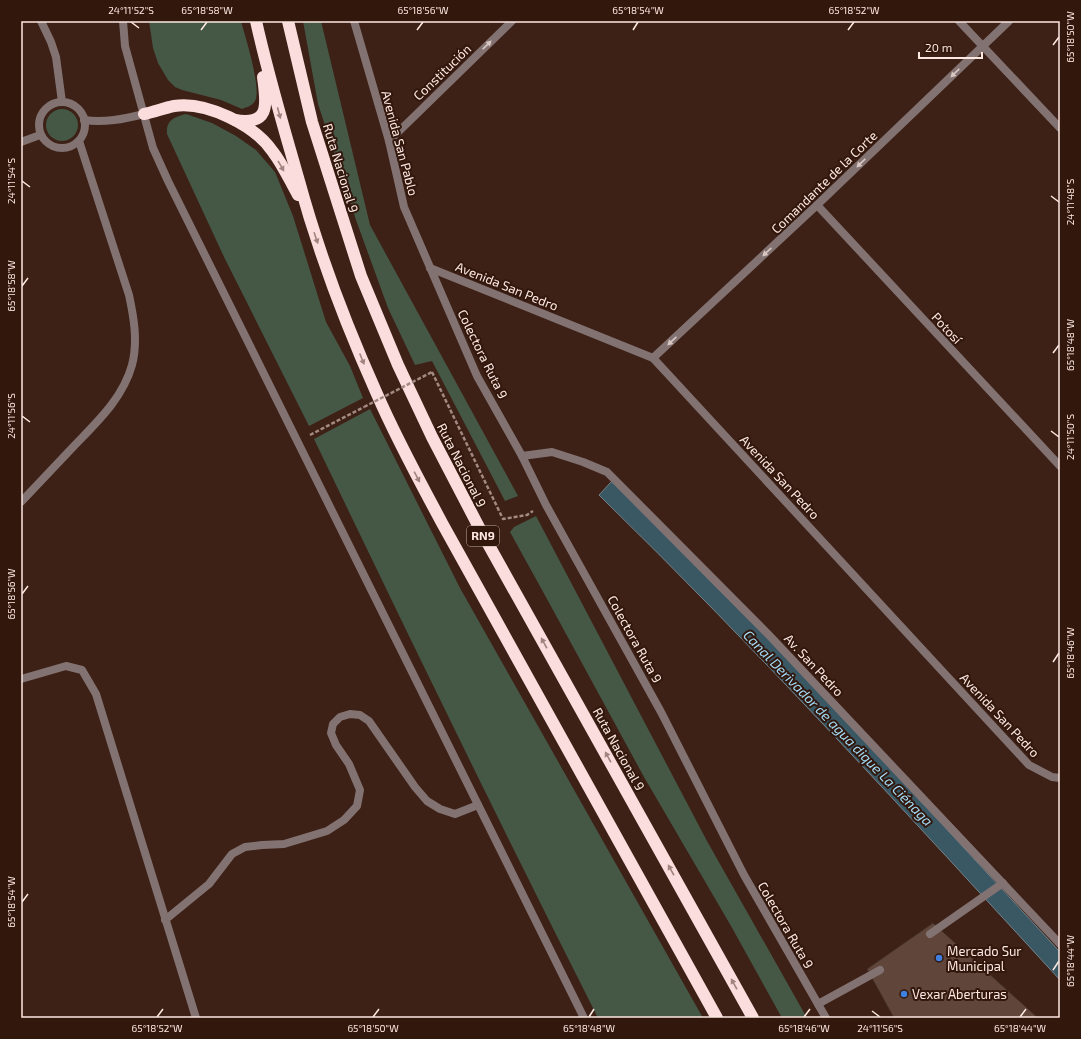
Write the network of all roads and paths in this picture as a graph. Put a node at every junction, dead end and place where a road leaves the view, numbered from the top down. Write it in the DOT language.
graph roads {
  1 [pos="41,21"];
  2 [pos="123,21"];
  3 [pos="256,21"];
  4 [pos="288,21"];
  5 [pos="354,21"];
  6 [pos="512,21"];
  7 [pos="960,21"];
  8 [pos="1009,21"];
  9 [pos="260,40"];
  10 [pos="983,46"];
  11 [pos="62,102"];
  12 [pos="144,114"];
  13 [pos="84,120"];
  14 [pos="234,120"];
  15 [pos="1060,128"];
  16 [pos="40,135"];
  17 [pos="79,141"];
  18 [pos="389,141"];
  19 [pos="21,142"];
  20 [pos="817,205"];
  21 [pos="307,211"];
  22 [pos="430,268"];
  23 [pos="653,358"];
  24 [pos="317,432"];
  25 [pos="522,456"];
  26 [pos="1060,466"];
  27 [pos="21,502"];
  28 [pos="546,505"];
  29 [pos="21,679"];
  30 [pos="1060,778"];
  31 [pos="478,805"];
  32 [pos="1002,883"];
  33 [pos="165,920"];
  34 [pos="920,941"];
  35 [pos="1060,944"];
  36 [pos="888,964"];
  37 [pos="818,1004"];
  38 [pos="196,1018"];
  39 [pos="584,1018"];
  40 [pos="717,1018"];
  41 [pos="753,1018"];
  42 [pos="826,1018"];
  1 -- 11 [label="street"];
  2 -- 12 [label="street"];
  3 -- 9 [label="highway, RN9"];
  41 -- 4 [label="highway, Ruta Nacional 9 / RN9, one-way"];
  5 -- 18 [label="street, Avenida San Pablo"];
  18 -- 6 [label="street, Constitución, one-way"];
  7 -- 10 [label="street"];
  8 -- 10 [label="street, Comandante de la Corte"];
  9 -- 14 [label="highway"];
  9 -- 21 [label="highway, RN9, one-way"];
  10 -- 15 [label="street"];
  10 -- 20 [label="street, Comandante de la Corte, one-way"];
  11 -- 13 [label="street"];
  11 -- 16 [label="street"];
  12 -- 13 [label="street"];
  12 -- 14 [label="highway"];
  12 -- 31 [label="street"];
  13 -- 17 [label="street"];
  14 -- 21 [label="highway, one-way"];
  16 -- 17 [label="street"];
  16 -- 19 [label="street"];
  17 -- 27 [label="street"];
  18 -- 22 [label="street, Avenida San Pablo"];
  20 -- 23 [label="street, Comandante de la Corte, one-way"];
  20 -- 26 [label="street, Potosí"];
  21 -- 40 [label="highway, RN9, one-way"];
  22 -- 23 [label="street, Avenida San Pedro"];
  22 -- 25 [label="street, Colectora Ruta 9"];
  23 -- 30 [label="street, Avenida San Pedro"];
  24 -- 28 [label="path, bridge"];
  25 -- 28 [label="street, Colectora Ruta 9"];
  25 -- 32 [label="street, Av. San Pedro"];
  28 -- 37 [label="street, Colectora Ruta 9"];
  29 -- 33 [label="street"];
  31 -- 33 [label="street"];
  31 -- 39 [label="street"];
  32 -- 34 [label="street"];
  32 -- 35 [label="street, Av. San Pedro"];
  33 -- 38 [label="street"];
  36 -- 37 [label="street"];
  37 -- 42 [label="street, Colectora Ruta 9"];
}
